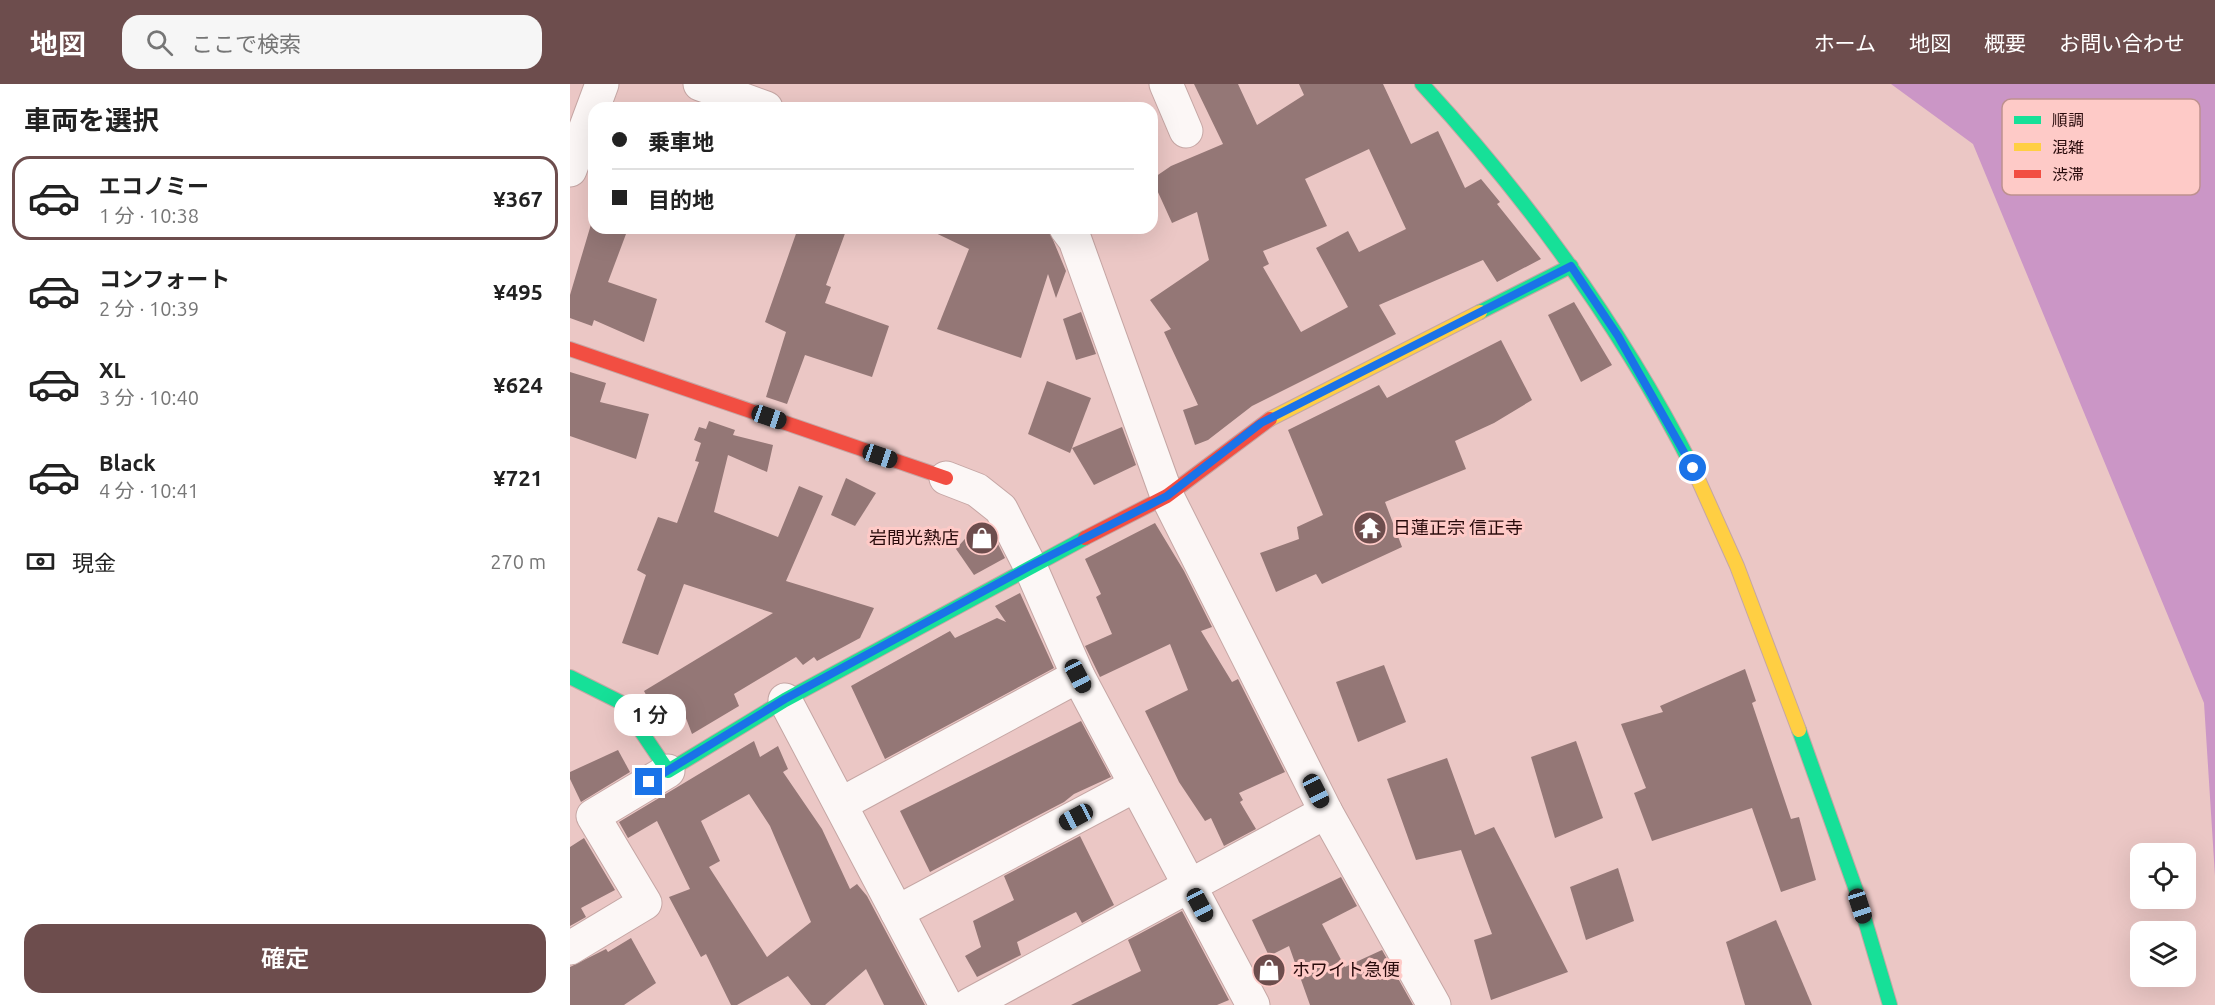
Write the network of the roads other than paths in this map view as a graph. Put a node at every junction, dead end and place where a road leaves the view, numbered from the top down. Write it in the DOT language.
graph roads {
  1 [pos="602,84"];
  2 [pos="700,84"];
  3 [pos="1166,84"];
  4 [pos="1422,84"];
  5 [pos="595,102"];
  6 [pos="750,102"];
  7 [pos="588,122"];
  8 [pos="1186,131"];
  9 [pos="570,170"];
  10 [pos="1070,234"];
  11 [pos="1571,266"];
  12 [pos="570,349"];
  13 [pos="946,478"];
  14 [pos="1167,496"];
  15 [pos="1030,566"];
  16 [pos="1078,676"];
  17 [pos="570,677"];
  18 [pos="785,699"];
  19 [pos="668,771"];
  20 [pos="1136,785"];
  21 [pos="841,804"];
  22 [pos="1326,812"];
  23 [pos="1190,885"];
  24 [pos="897,912"];
  25 [pos="570,948"];
  26 [pos="946,1005"];
  27 [pos="969,1005"];
  28 [pos="1252,1005"];
  29 [pos="1434,1005"];
  30 [pos="1890,1005"];
  1 -- 5 [label="street"];
  2 -- 6 [label="street"];
  3 -- 8 [label="street"];
  4 -- 11 [label="street"];
  7 -- 9 [label="street"];
  10 -- 14 [label="street"];
  11 -- 14 [label="street"];
  11 -- 30 [label="street"];
  12 -- 13 [label="street"];
  13 -- 15 [label="street"];
  14 -- 15 [label="street"];
  14 -- 22 [label="street"];
  15 -- 16 [label="street"];
  15 -- 18 [label="street"];
  16 -- 20 [label="street"];
  16 -- 21 [label="street"];
  17 -- 19 [label="street"];
  18 -- 19 [label="street"];
  18 -- 21 [label="street"];
  19 -- 25 [label="street"];
  20 -- 23 [label="street"];
  20 -- 24 [label="street"];
  21 -- 24 [label="street"];
  22 -- 23 [label="street"];
  22 -- 29 [label="street"];
  23 -- 27 [label="street"];
  23 -- 28 [label="street"];
  24 -- 26 [label="street"];
}
